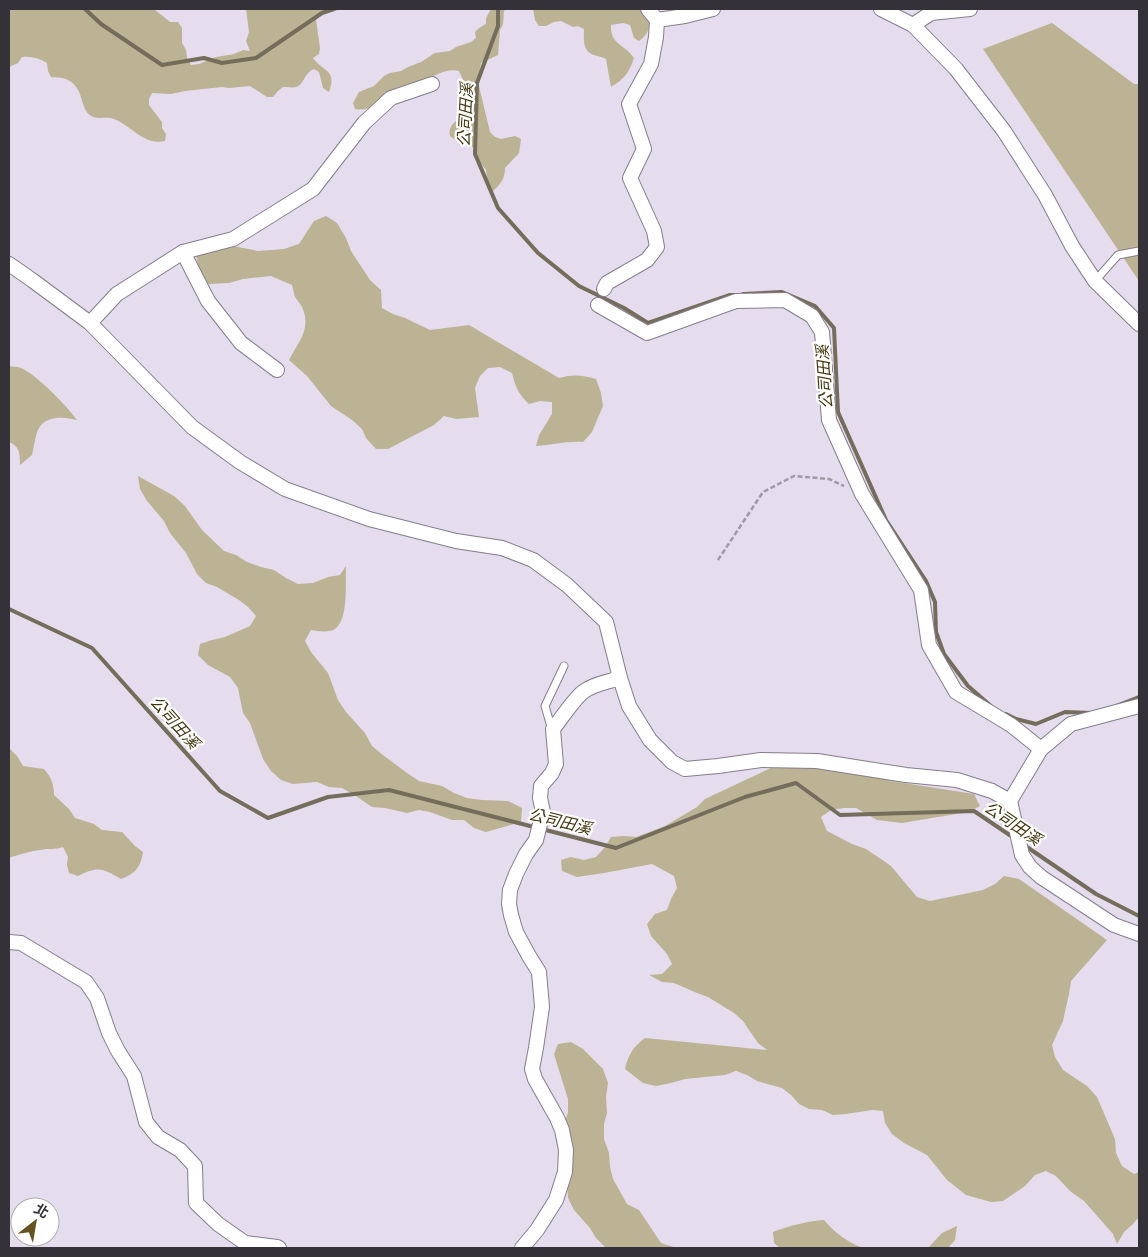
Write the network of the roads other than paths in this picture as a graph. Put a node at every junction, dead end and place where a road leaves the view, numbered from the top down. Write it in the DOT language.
graph roads {
  1 [pos="714,9"];
  2 [pos="881,9"];
  3 [pos="970,9"];
  4 [pos="653,14"];
  5 [pos="913,25"];
  6 [pos="432,84"];
  7 [pos="1139,250"];
  8 [pos="183,252"];
  9 [pos="9,264"];
  10 [pos="1095,281"];
  11 [pos="604,289"];
  12 [pos="598,305"];
  13 [pos="90,323"];
  14 [pos="1139,324"];
  15 [pos="277,370"];
  16 [pos="564,666"];
  17 [pos="620,678"];
  18 [pos="1139,706"];
  19 [pos="554,738"];
  20 [pos="1041,749"];
  21 [pos="1011,805"];
  22 [pos="1139,934"];
  23 [pos="9,942"];
  24 [pos="279,1248"];
  25 [pos="522,1248"];
  1 -- 4 [label="street"];
  2 -- 5 [label="street"];
  3 -- 5 [label="street"];
  4 -- 11 [label="street"];
  5 -- 10 [label="street"];
  6 -- 8 [label="street"];
  7 -- 10 [label="lane"];
  8 -- 13 [label="street"];
  8 -- 15 [label="street"];
  9 -- 13 [label="street"];
  10 -- 14 [label="street"];
  11 -- 12 [label="lane"];
  12 -- 20 [label="street"];
  13 -- 17 [label="street"];
  16 -- 19 [label="lane"];
  17 -- 19 [label="street"];
  17 -- 21 [label="street"];
  18 -- 20 [label="street"];
  19 -- 25 [label="street"];
  20 -- 21 [label="street"];
  21 -- 22 [label="street"];
  23 -- 24 [label="street"];
}
